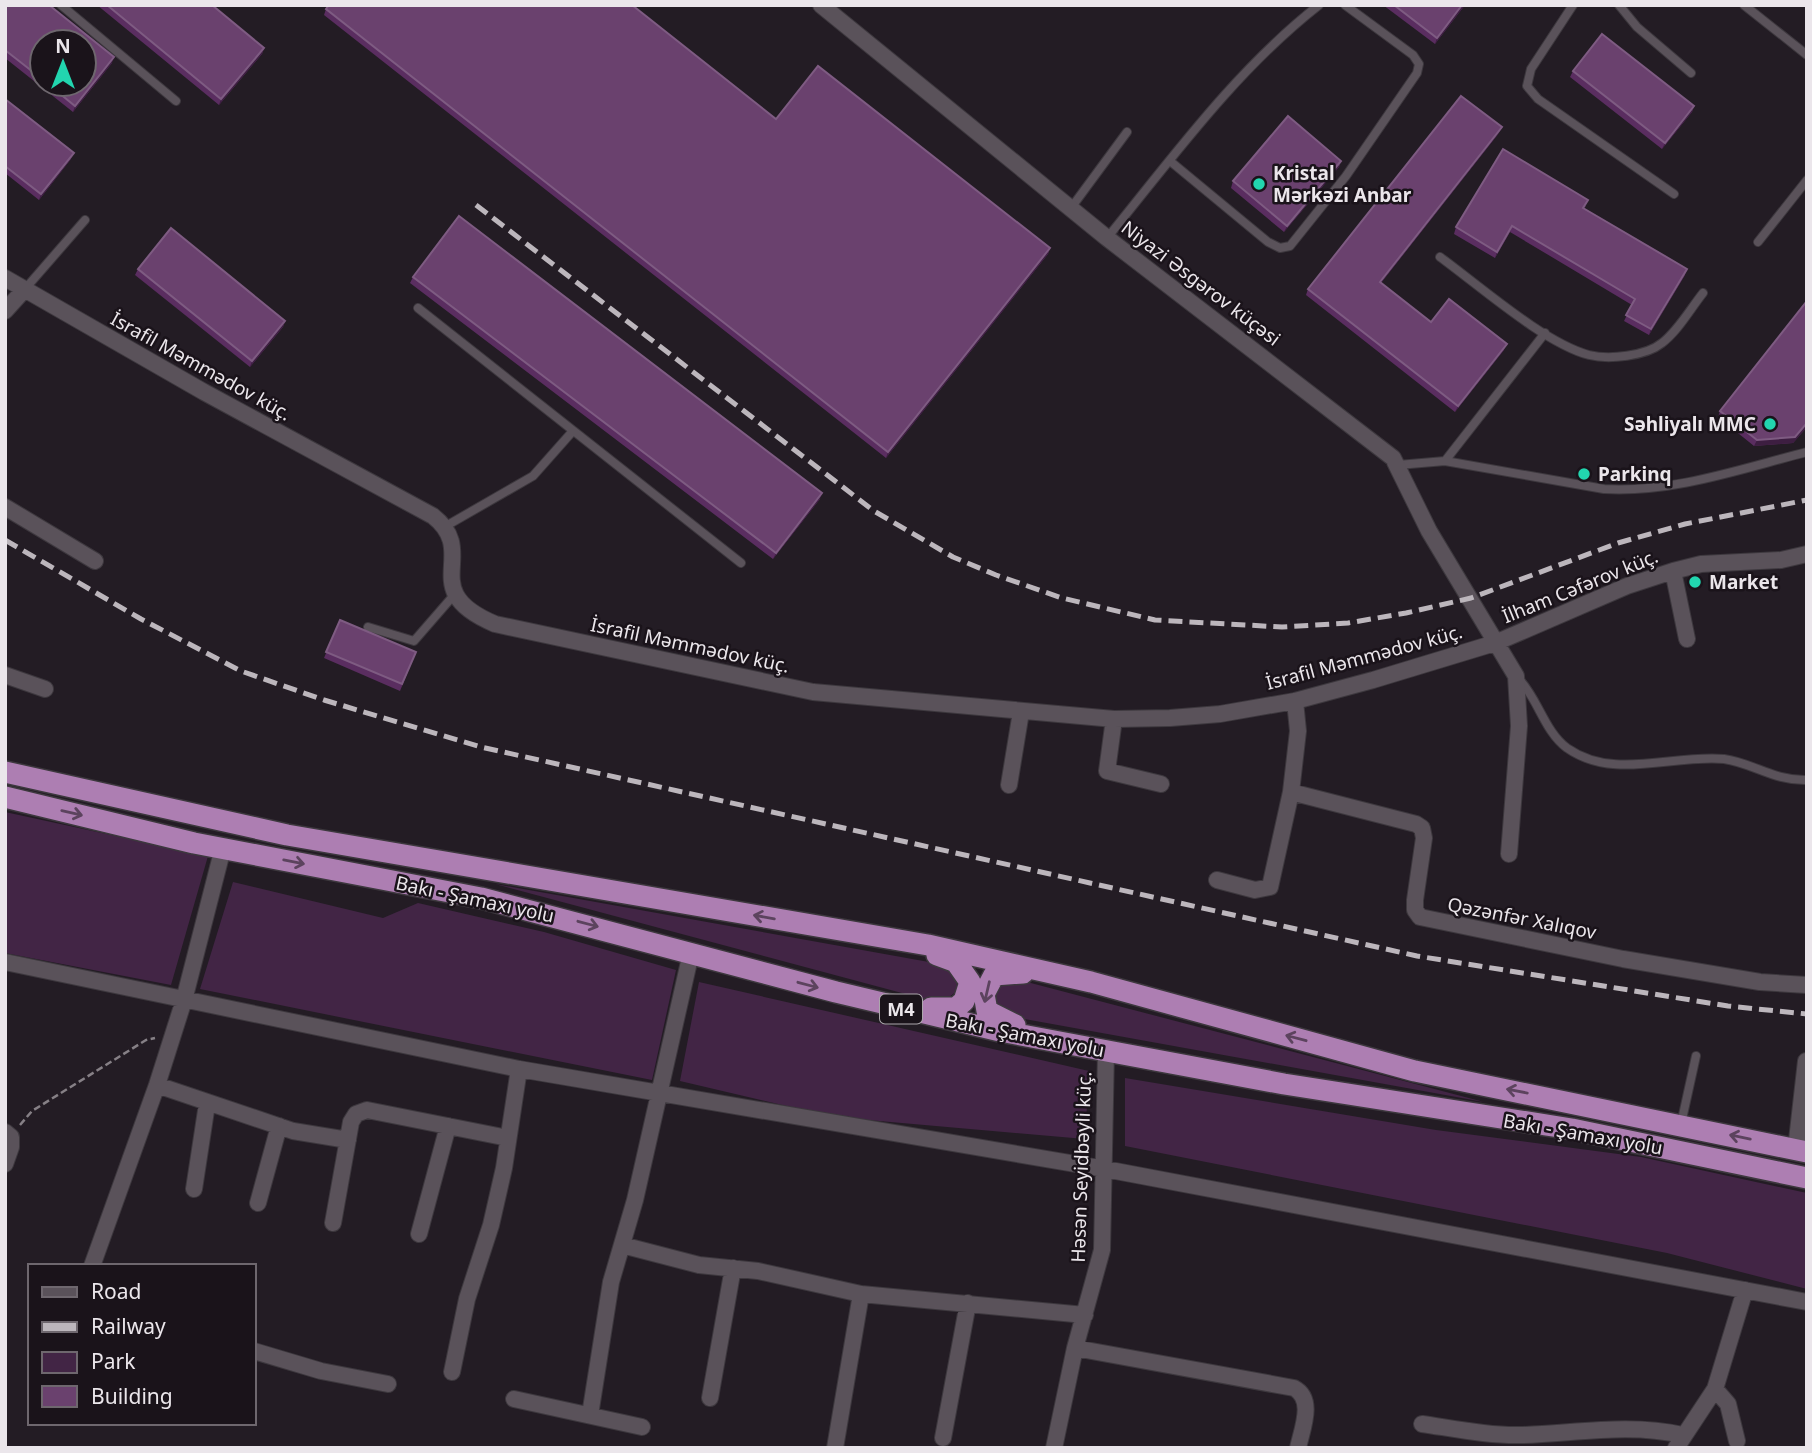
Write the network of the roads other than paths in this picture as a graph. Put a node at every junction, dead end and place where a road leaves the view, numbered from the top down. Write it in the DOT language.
graph roads {
  1 [pos="61,5"];
  2 [pos="821,5"];
  3 [pos="1319,5"];
  4 [pos="1345,5"];
  5 [pos="1573,5"];
  6 [pos="1619,5"];
  7 [pos="1744,5"];
  8 [pos="1807,55"];
  9 [pos="1691,72"];
  10 [pos="176,101"];
  11 [pos="1127,132"];
  12 [pos="1170,160"];
  13 [pos="1807,180"];
  14 [pos="1674,194"];
  15 [pos="1071,208"];
  16 [pos="85,220"];
  17 [pos="1107,238"];
  18 [pos="1758,242"];
  19 [pos="1440,257"];
  20 [pos="5,278"];
  21 [pos="24,290"];
  22 [pos="1703,293"];
  23 [pos="418,308"];
  24 [pos="5,311"];
  25 [pos="1545,333"];
  26 [pos="572,432"];
  27 [pos="1807,453"];
  28 [pos="1445,461"];
  29 [pos="1398,465"];
  30 [pos="5,507"];
  31 [pos="446,526"];
  32 [pos="1807,554"];
  33 [pos="95,561"];
  34 [pos="741,563"];
  35 [pos="1673,571"];
  36 [pos="454,595"];
  37 [pos="368,626"];
  38 [pos="1687,639"];
  39 [pos="1495,643"];
  40 [pos="5,675"];
  41 [pos="1516,676"];
  42 [pos="45,689"];
  43 [pos="1295,701"];
  44 [pos="1021,712"];
  45 [pos="1114,719"];
  46 [pos="5,772"];
  47 [pos="1807,780"];
  48 [pos="1161,784"];
  49 [pos="1009,785"];
  50 [pos="1291,792"];
  51 [pos="5,797"];
  52 [pos="223,848"];
  53 [pos="1509,854"];
  54 [pos="1217,880"];
  55 [pos="855,933"];
  56 [pos="691,953"];
  57 [pos="5,962"];
  58 [pos="1091,982"];
  59 [pos="1807,985"];
  60 [pos="836,992"];
  61 [pos="184,1000"];
  62 [pos="1079,1046"];
  63 [pos="1106,1051"];
  64 [pos="1696,1056"];
  65 [pos="1806,1061"];
  66 [pos="519,1069"];
  67 [pos="157,1086"];
  68 [pos="659,1093"];
  69 [pos="207,1104"];
  70 [pos="1681,1124"];
  71 [pos="279,1126"];
  72 [pos="448,1126"];
  73 [pos="8,1134"];
  74 [pos="508,1138"];
  75 [pos="348,1140"];
  76 [pos="1801,1151"];
  77 [pos="5,1164"];
  78 [pos="1105,1169"];
  79 [pos="1807,1178"];
  80 [pos="194,1189"];
  81 [pos="258,1203"];
  82 [pos="333,1223"];
  83 [pos="419,1234"];
  84 [pos="622,1245"];
  85 [pos="93,1264"];
  86 [pos="733,1268"];
  87 [pos="1745,1290"];
  88 [pos="861,1294"];
  89 [pos="1807,1302"];
  90 [pos="968,1303"];
  91 [pos="1085,1315"];
  92 [pos="1075,1348"];
  93 [pos="256,1352"];
  94 [pos="452,1373"];
  95 [pos="388,1384"];
  96 [pos="1715,1389"];
  97 [pos="710,1398"];
  98 [pos="514,1399"];
  99 [pos="590,1415"];
  100 [pos="1422,1424"];
  101 [pos="642,1427"];
  102 [pos="943,1438"];
  103 [pos="1737,1441"];
  104 [pos="1680,1442"];
  105 [pos="835,1448"];
  106 [pos="1054,1448"];
  107 [pos="1298,1448"];
  1 -- 10 [label="lane"];
  2 -- 15 [label="street, Niyazi Əsgərov küçəsi"];
  3 -- 12 [label="lane"];
  4 -- 12 [label="lane"];
  5 -- 14 [label="lane"];
  6 -- 9 [label="lane"];
  7 -- 8 [label="lane"];
  11 -- 15 [label="lane"];
  12 -- 17 [label="lane"];
  13 -- 18 [label="lane"];
  15 -- 17 [label="street, Niyazi Əsgərov küçəsi"];
  16 -- 21 [label="lane"];
  17 -- 29 [label="street, Niyazi Əsgərov küçəsi"];
  19 -- 25 [label="lane"];
  20 -- 21 [label="street, İsrafil Məmmədov küç."];
  21 -- 24 [label="street"];
  21 -- 31 [label="street, İsrafil Məmmədov küç."];
  22 -- 25 [label="lane"];
  23 -- 26 [label="lane"];
  25 -- 28 [label="lane"];
  26 -- 31 [label="lane"];
  26 -- 34 [label="lane"];
  27 -- 28 [label="lane"];
  28 -- 29 [label="lane"];
  29 -- 39 [label="street, Niyazi Əsgərov küçəsi"];
  30 -- 33 [label="street"];
  31 -- 36 [label="street"];
  32 -- 35 [label="street, İlham Cəfərov küç."];
  35 -- 38 [label="street"];
  35 -- 39 [label="street, İlham Cəfərov küç."];
  36 -- 37 [label="lane"];
  36 -- 44 [label="street, İsrafil Məmmədov küç."];
  39 -- 41 [label="street, Niyazi Əsgərov küçəsi"];
  39 -- 43 [label="street, İsrafil Məmmədov küç."];
  40 -- 42 [label="street"];
  41 -- 47 [label="lane"];
  41 -- 53 [label="street"];
  43 -- 45 [label="street, İsrafil Məmmədov küç."];
  43 -- 50 [label="street"];
  44 -- 45 [label="street, İsrafil Məmmədov küç."];
  44 -- 49 [label="street"];
  45 -- 48 [label="street"];
  55 -- 46 [label="highway, Bakı - Şamaxı yolu, one-way"];
  50 -- 54 [label="street"];
  50 -- 59 [label="street, Qəzənfər Xalıqov"];
  51 -- 52 [label="highway, Bakı - Şamaxı yolu / M4, one-way"];
  52 -- 56 [label="highway, Bakı - Şamaxı yolu / M4, one-way"];
  52 -- 61 [label="street"];
  55 -- 58 [label="highway, Bakı - Şamaxı yolu"];
  55 -- 60 [label="highway"];
  56 -- 60 [label="highway, Bakı - Şamaxı yolu / M4, one-way"];
  56 -- 68 [label="street"];
  57 -- 61 [label="street"];
  58 -- 62 [label="highway, one-way"];
  70 -- 58 [label="highway, Bakı - Şamaxı yolu, one-way"];
  60 -- 62 [label="highway, Bakı - Şamaxı yolu / M4"];
  61 -- 66 [label="street"];
  61 -- 67 [label="street"];
  62 -- 63 [label="highway, Bakı - Şamaxı yolu / M4"];
  63 -- 78 [label="street, Həsən Seyidbəyli küç."];
  63 -- 79 [label="highway, Bakı - Şamaxı yolu / M4"];
  64 -- 70 [label="lane"];
  65 -- 76 [label="street"];
  66 -- 68 [label="street"];
  66 -- 74 [label="street"];
  67 -- 69 [label="street"];
  67 -- 85 [label="street"];
  68 -- 78 [label="street"];
  68 -- 84 [label="street"];
  69 -- 71 [label="street"];
  69 -- 80 [label="street"];
  76 -- 70 [label="highway, Bakı - Şamaxı yolu, one-way"];
  71 -- 75 [label="street"];
  71 -- 81 [label="street"];
  72 -- 74 [label="street"];
  72 -- 75 [label="street"];
  72 -- 83 [label="street"];
  73 -- 77 [label="street"];
  74 -- 94 [label="street"];
  75 -- 82 [label="street"];
  78 -- 87 [label="street"];
  78 -- 91 [label="street, Həsən Seyidbəyli küç."];
  84 -- 86 [label="street"];
  84 -- 99 [label="street"];
  86 -- 88 [label="street"];
  86 -- 97 [label="street"];
  87 -- 89 [label="street"];
  87 -- 96 [label="street"];
  88 -- 90 [label="street"];
  88 -- 105 [label="street"];
  90 -- 91 [label="street"];
  90 -- 102 [label="street"];
  91 -- 92 [label="street, Həsən Seyidbəyli küç."];
  92 -- 106 [label="street, Həsən Seyidbəyli küç."];
  92 -- 107 [label="street"];
  93 -- 95 [label="street"];
  96 -- 103 [label="street"];
  96 -- 104 [label="street"];
  98 -- 99 [label="street"];
  99 -- 101 [label="street"];
  100 -- 104 [label="street"];
}
